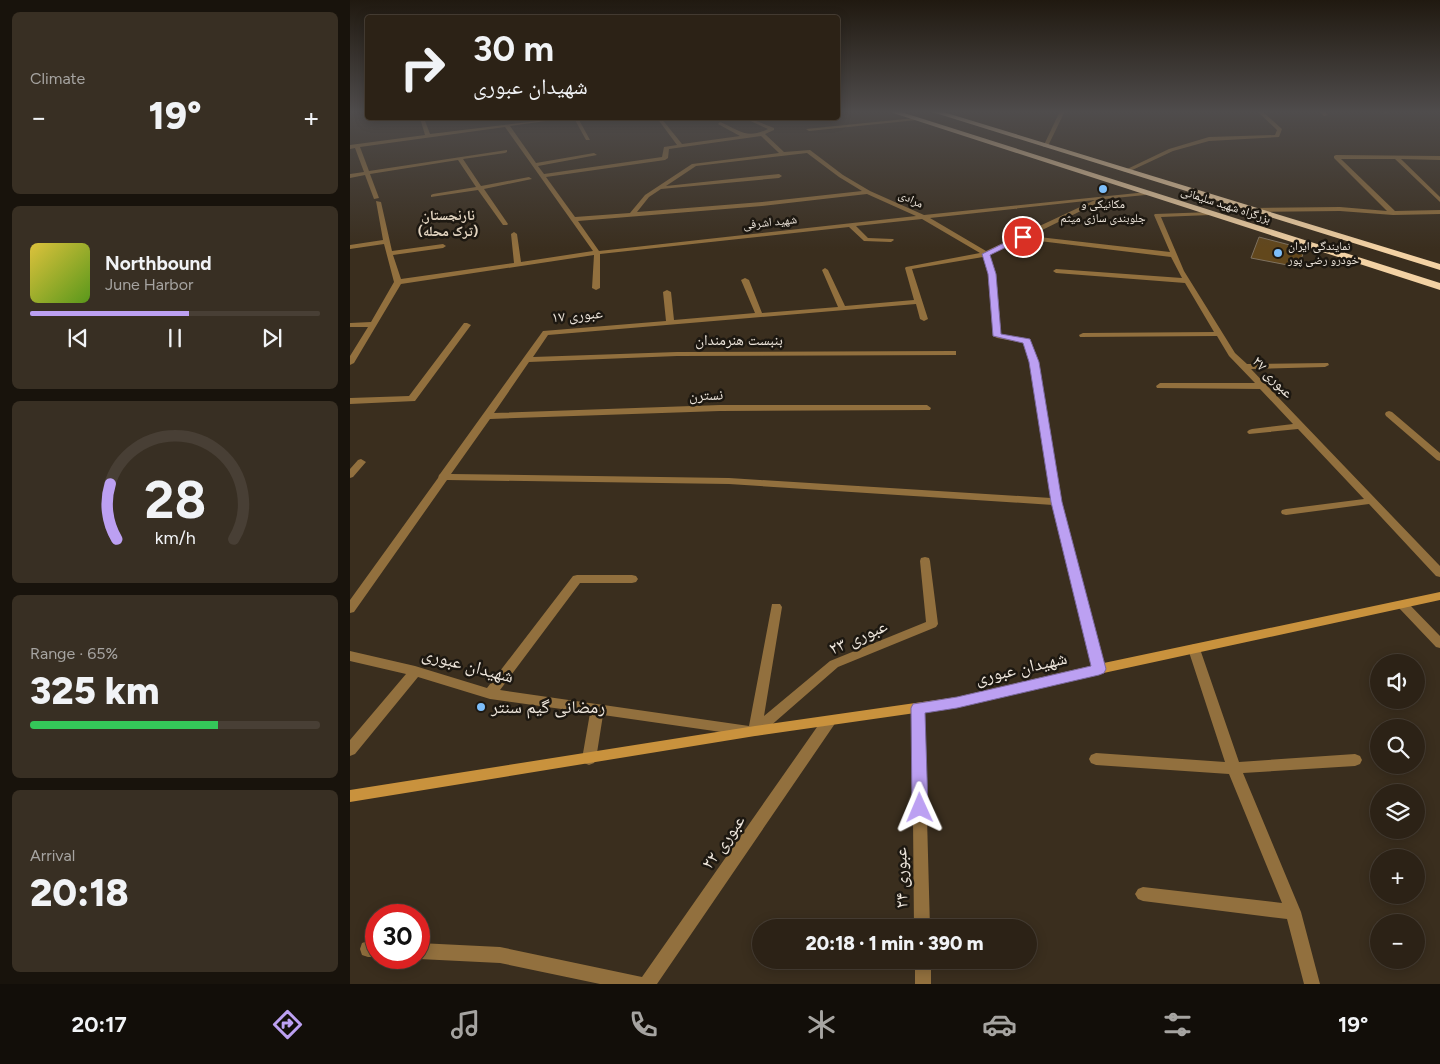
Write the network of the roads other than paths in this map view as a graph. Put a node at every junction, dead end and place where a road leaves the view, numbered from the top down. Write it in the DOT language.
graph roads {
  1 [pos="360,157"];
  2 [pos="472,157"];
  3 [pos="529,157"];
  4 [pos="583,157"];
  5 [pos="665,157"];
  6 [pos="759,157"];
  7 [pos="816,157"];
  8 [pos="1034,157"];
  9 [pos="1080,157"];
  10 [pos="1156,157"];
  11 [pos="1337,157"];
  12 [pos="1391,157"];
  13 [pos="1396,157"];
  14 [pos="1440,158"];
  15 [pos="460,159"];
  16 [pos="535,165"];
  17 [pos="1126,171"];
  18 [pos="365,174"];
  19 [pos="350,176"];
  20 [pos="543,176"];
  21 [pos="780,176"];
  22 [pos="530,179"];
  23 [pos="482,188"];
  24 [pos="658,188"];
  25 [pos="868,192"];
  26 [pos="1145,192"];
  27 [pos="433,196"];
  28 [pos="1103,199"];
  29 [pos="1440,200"];
  30 [pos="1254,210"];
  31 [pos="1440,212"];
  32 [pos="1393,213"];
  33 [pos="1210,214"];
  34 [pos="631,215"];
  35 [pos="923,217"];
  36 [pos="573,219"];
  37 [pos="505,224"];
  38 [pos="851,225"];
  39 [pos="514,234"];
  40 [pos="1023,237"];
  41 [pos="892,240"];
  42 [pos="386,242"];
  43 [pos="443,246"];
  44 [pos="350,247"];
  45 [pos="597,252"];
  46 [pos="389,254"];
  47 [pos="986,254"];
  48 [pos="1174,255"];
  49 [pos="518,264"];
  50 [pos="1438,265"];
  51 [pos="825,270"];
  52 [pos="1056,271"];
  53 [pos="745,280"];
  54 [pos="1187,281"];
  55 [pos="398,282"];
  56 [pos="1440,287"];
  57 [pos="596,288"];
  58 [pos="667,292"];
  59 [pos="919,302"];
  60 [pos="842,308"];
  61 [pos="759,314"];
  62 [pos="924,319"];
  63 [pos="670,322"];
  64 [pos="373,324"];
  65 [pos="350,325"];
  66 [pos="467,326"];
  67 [pos="1219,334"];
  68 [pos="1082,335"];
  69 [pos="953,353"];
  70 [pos="526,360"];
  71 [pos="350,363"];
  72 [pos="1326,365"];
  73 [pos="1244,367"];
  74 [pos="1160,386"];
  75 [pos="1262,386"];
  76 [pos="350,401"];
  77 [pos="926,408"];
  78 [pos="1390,414"];
  79 [pos="486,416"];
  80 [pos="1300,426"];
  81 [pos="1252,432"];
  82 [pos="1440,458"];
  83 [pos="361,462"];
  84 [pos="350,475"];
  85 [pos="442,477"];
  86 [pos="1371,501"];
  87 [pos="1057,502"];
  88 [pos="1286,512"];
  89 [pos="925,560"];
  90 [pos="1440,573"];
  91 [pos="632,579"];
  92 [pos="1440,596"];
  93 [pos="1402,605"];
  94 [pos="776,607"];
  95 [pos="350,609"];
  96 [pos="1440,644"];
  97 [pos="1194,649"];
  98 [pos="350,656"];
  99 [pos="1099,669"];
  100 [pos="415,671"];
  101 [pos="490,694"];
  102 [pos="918,708"];
  103 [pos="597,709"];
  104 [pos="829,721"];
  105 [pos="755,731"];
  106 [pos="350,750"];
  107 [pos="589,759"];
  108 [pos="1096,759"];
  109 [pos="1355,760"];
  110 [pos="1234,768"];
  111 [pos="350,796"];
  112 [pos="1143,894"];
  113 [pos="1293,912"];
  114 [pos="922,919"];
  115 [pos="430,952"];
  116 [pos="923,969"];
  117 [pos="640,984"];
  118 [pos="647,984"];
  119 [pos="924,984"];
  120 [pos="1312,984"];
  1 -- 18 [label="street"];
  2 -- 15 [label="street"];
  3 -- 16 [label="street"];
  4 -- 16 [label="street"];
  5 -- 20 [label="street"];
  6 -- 24 [label="street, مرادی"];
  7 -- 25 [label="street, مرادی"];
  8 -- 26 [label="highway, بزرگراه شهید سلیمانی"];
  9 -- 17 [label="highway, بزرگراه شهید سلیمانی"];
  10 -- 17 [label="street"];
  11 -- 32 [label="street"];
  12 -- 13 [label="street"];
  13 -- 14 [label="street"];
  13 -- 29 [label="street"];
  15 -- 18 [label="street"];
  15 -- 23 [label="street"];
  16 -- 20 [label="street"];
  17 -- 30 [label="highway, بزرگراه شهید سلیمانی"];
  18 -- 19 [label="street"];
  18 -- 42 [label="street"];
  20 -- 36 [label="street"];
  21 -- 24 [label="street"];
  22 -- 23 [label="street"];
  23 -- 27 [label="street"];
  23 -- 37 [label="street"];
  24 -- 34 [label="street"];
  25 -- 34 [label="street"];
  25 -- 35 [label="street, مرادی"];
  26 -- 28 [label="street, شهید اشرفی"];
  26 -- 33 [label="highway, بزرگراه شهید سلیمانی"];
  28 -- 35 [label="street, شهید اشرفی"];
  28 -- 40 [label="street"];
  30 -- 32 [label="street"];
  30 -- 50 [label="highway, بزرگراه شهید سلیمانی"];
  31 -- 32 [label="street"];
  33 -- 48 [label="street, عبوری ۲۷"];
  33 -- 56 [label="highway, بزرگراه شهید سلیمانی"];
  34 -- 36 [label="street"];
  35 -- 38 [label="street, شهید اشرفی"];
  35 -- 47 [label="street, مرادی"];
  36 -- 45 [label="street"];
  38 -- 41 [label="street"];
  38 -- 45 [label="street, شهید اشرفی"];
  39 -- 49 [label="street"];
  40 -- 47 [label="street"];
  40 -- 48 [label="street"];
  42 -- 44 [label="street"];
  42 -- 46 [label="street"];
  43 -- 46 [label="street"];
  45 -- 49 [label="street, شهید اشرفی"];
  45 -- 57 [label="street"];
  46 -- 55 [label="street"];
  47 -- 59 [label="street"];
  47 -- 87 [label="street"];
  48 -- 54 [label="street, عبوری ۲۷"];
  49 -- 55 [label="street, شهید اشرفی"];
  51 -- 60 [label="street"];
  52 -- 54 [label="street"];
  53 -- 61 [label="street"];
  54 -- 67 [label="street, عبوری ۲۷"];
  55 -- 64 [label="street"];
  58 -- 63 [label="street"];
  59 -- 60 [label="street, عبوری ۱۷"];
  59 -- 62 [label="street"];
  60 -- 61 [label="street, عبوری ۱۷"];
  61 -- 63 [label="street, عبوری ۱۷"];
  63 -- 70 [label="street, عبوری ۱۷"];
  64 -- 65 [label="street"];
  64 -- 71 [label="street"];
  66 -- 76 [label="street"];
  67 -- 68 [label="street"];
  67 -- 73 [label="street, عبوری ۲۷"];
  69 -- 70 [label="street, بنبست هنرمندان"];
  70 -- 79 [label="street, عبوری ۱۷"];
  72 -- 73 [label="street"];
  73 -- 75 [label="street, عبوری ۲۷"];
  74 -- 75 [label="street"];
  75 -- 80 [label="street, عبوری ۲۷"];
  77 -- 79 [label="street, نسترن"];
  78 -- 82 [label="street"];
  79 -- 85 [label="street, عبوری ۱۷"];
  80 -- 81 [label="street"];
  80 -- 86 [label="street, عبوری ۲۷"];
  83 -- 84 [label="street"];
  85 -- 87 [label="street"];
  85 -- 95 [label="street, عبوری ۱۷"];
  86 -- 88 [label="street"];
  86 -- 90 [label="street, عبوری ۲۷"];
  87 -- 99 [label="street"];
  89 -- 105 [label="street, عبوری ۲۳"];
  91 -- 101 [label="street"];
  92 -- 93 [label="main road, شهیدان عبوری"];
  93 -- 96 [label="street"];
  93 -- 97 [label="main road, شهیدان عبوری"];
  94 -- 105 [label="street"];
  97 -- 99 [label="main road, شهیدان عبوری"];
  97 -- 110 [label="street"];
  98 -- 100 [label="street, شهیدان عبوری"];
  99 -- 102 [label="main road, شهیدان عبوری"];
  100 -- 101 [label="street, شهیدان عبوری"];
  100 -- 106 [label="street"];
  101 -- 103 [label="street, شهیدان عبوری"];
  102 -- 104 [label="main road, شهیدان عبوری"];
  102 -- 114 [label="street, عبوری ۲۴"];
  103 -- 105 [label="street, شهیدان عبوری"];
  103 -- 107 [label="street"];
  104 -- 105 [label="main road, شهیدان عبوری"];
  104 -- 118 [label="street, عبوری ۲۲"];
  105 -- 107 [label="main road, شهیدان عبوری"];
  107 -- 111 [label="main road, شهیدان عبوری"];
  108 -- 110 [label="street"];
  109 -- 110 [label="street"];
  110 -- 113 [label="street"];
  112 -- 113 [label="street"];
  113 -- 120 [label="street"];
  115 -- 117 [label="street"];
  116 -- 119 [label="street"];
}
